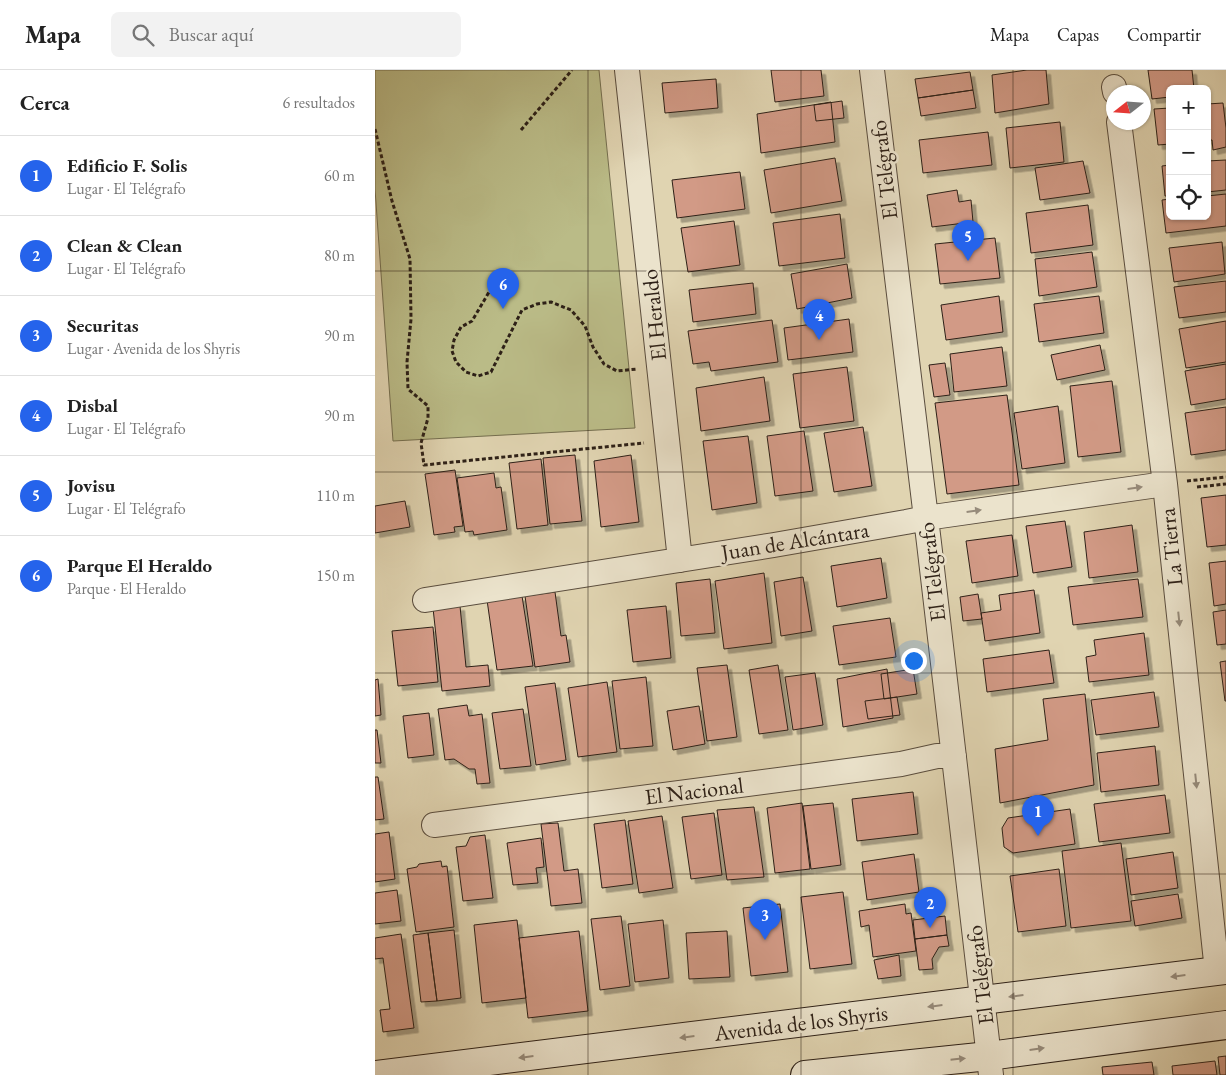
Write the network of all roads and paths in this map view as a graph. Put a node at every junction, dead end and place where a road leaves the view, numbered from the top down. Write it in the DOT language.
graph roads {
  1 [pos="572,70"];
  2 [pos="627,70"];
  3 [pos="871,70"];
  4 [pos="375,129"];
  5 [pos="521,130"];
  6 [pos="1120,130"];
  7 [pos="492,287"];
  8 [pos="640,369"];
  9 [pos="646,443"];
  10 [pos="1226,477"];
  11 [pos="1165,484"];
  12 [pos="1226,484"];
  13 [pos="1197,487"];
  14 [pos="926,518"];
  15 [pos="680,560"];
  16 [pos="425,600"];
  17 [pos="954,756"];
  18 [pos="434,825"];
  19 [pos="1221,971"];
  20 [pos="983,1000"];
  21 [pos="1226,1024"];
  22 [pos="990,1065"];
  23 [pos="376,1075"];
  24 [pos="805,1075"];
  1 -- 5 [label="path"];
  2 -- 15 [label="street, El Heraldo"];
  3 -- 14 [label="street, El Telégrafo"];
  4 -- 9 [label="path"];
  6 -- 11 [label="street, La Tierra"];
  7 -- 8 [label="path"];
  10 -- 11 [label="path"];
  14 -- 11 [label="street, Juan de Alcántara, one-way"];
  11 -- 19 [label="street, La Tierra, one-way"];
  12 -- 13 [label="path"];
  14 -- 15 [label="street, Juan de Alcántara"];
  14 -- 17 [label="street, El Telégrafo"];
  15 -- 16 [label="street, Juan de Alcántara"];
  17 -- 18 [label="street, El Nacional"];
  17 -- 20 [label="street, El Telégrafo"];
  19 -- 20 [label="main road, Avenida de los Shyris, one-way"];
  20 -- 22 [label="street, El Telégrafo"];
  20 -- 23 [label="main road, Avenida de los Shyris, one-way"];
  22 -- 21 [label="main road, one-way"];
  24 -- 22 [label="main road, one-way"];
}
